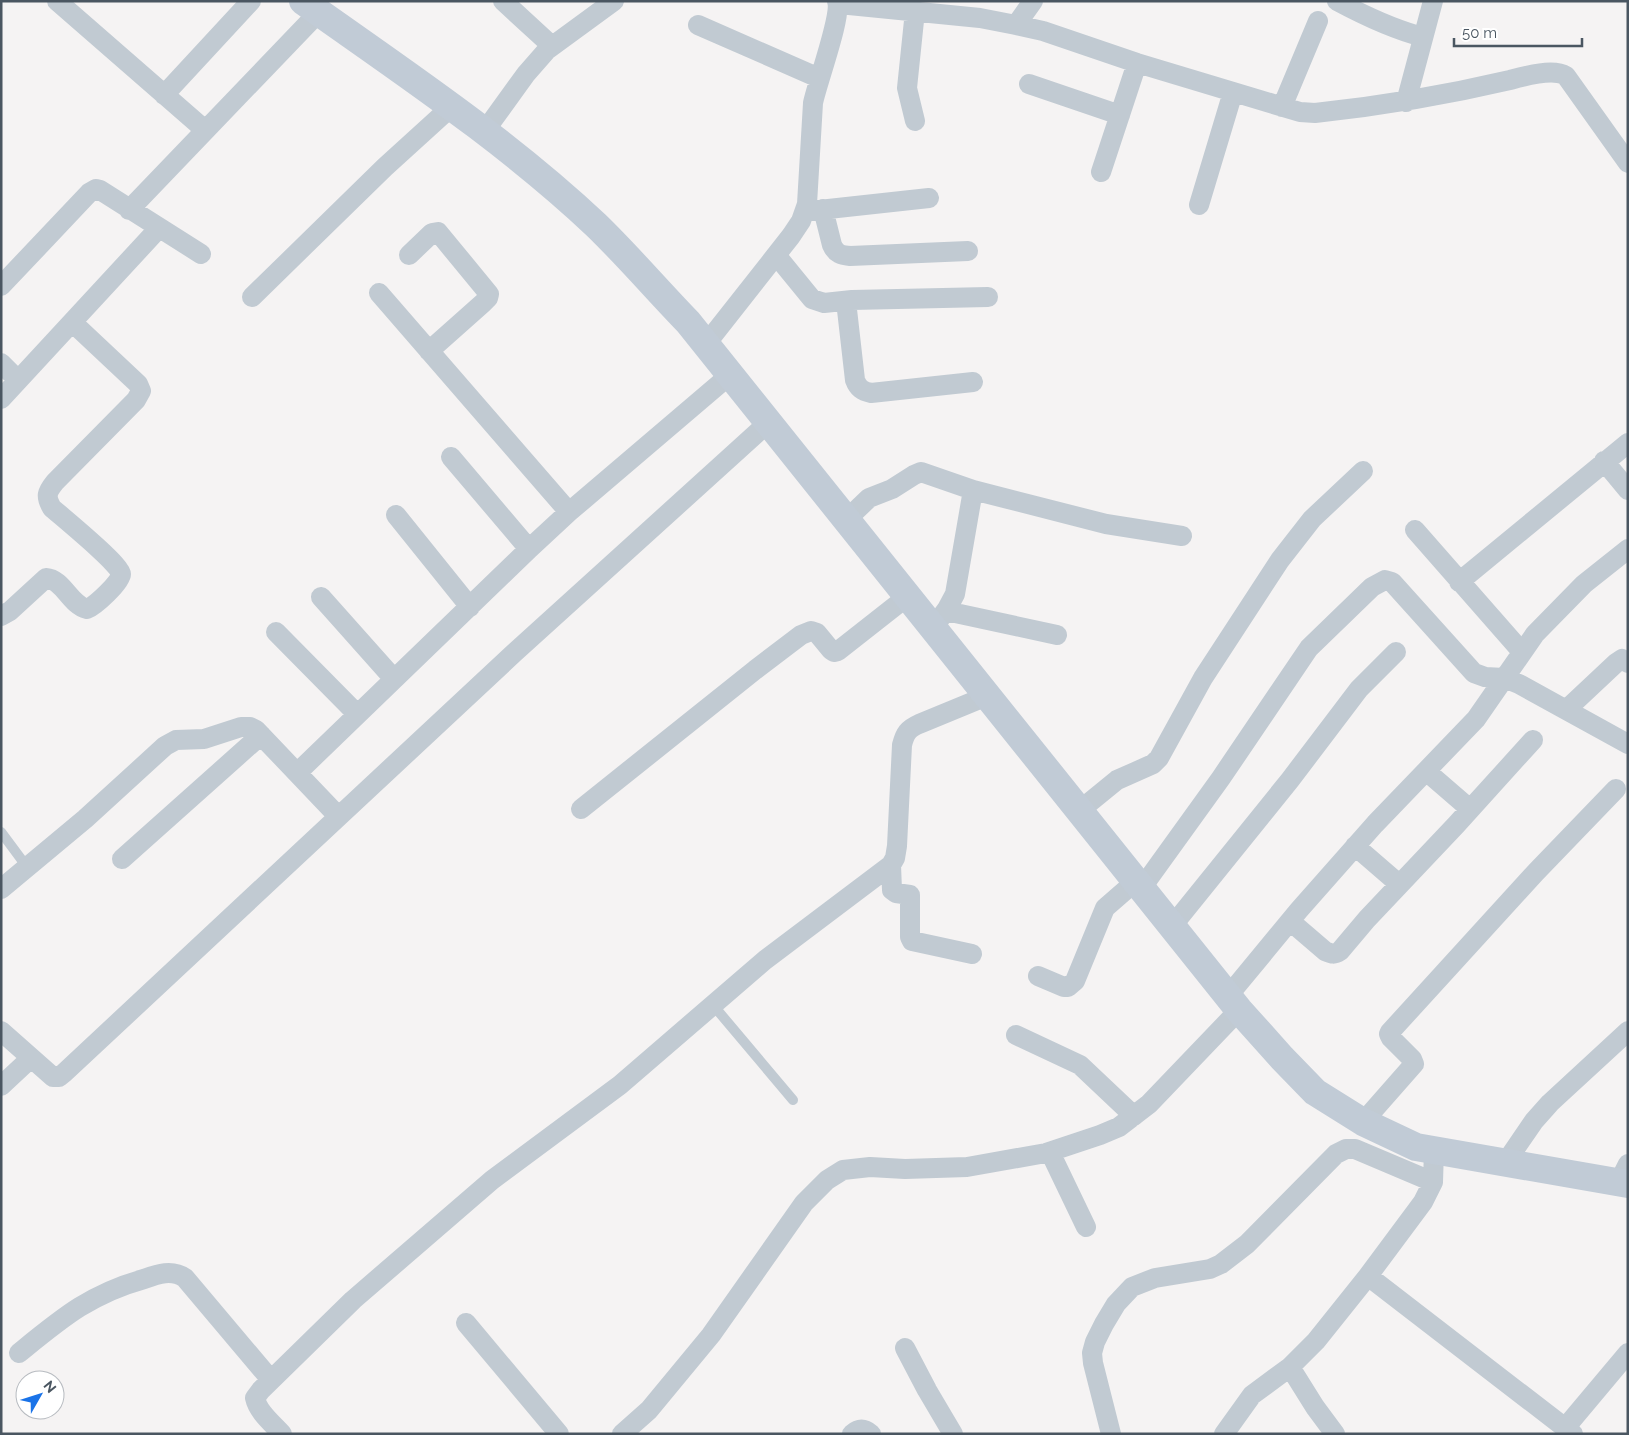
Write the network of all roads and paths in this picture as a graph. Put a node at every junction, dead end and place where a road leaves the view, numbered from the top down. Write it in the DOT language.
graph roads {
  1 [pos="57,1"];
  2 [pos="251,1"];
  3 [pos="503,1"];
  4 [pos="614,1"];
  5 [pos="1033,1"];
  6 [pos="1337,1"];
  7 [pos="1433,1"];
  8 [pos="838,3"];
  9 [pos="915,10"];
  10 [pos="309,16"];
  11 [pos="1318,21"];
  12 [pos="1016,24"];
  13 [pos="698,25"];
  14 [pos="1423,37"];
  15 [pos="552,46"];
  16 [pos="1138,63"];
  17 [pos="819,78"];
  18 [pos="1029,84"];
  19 [pos="1233,92"];
  20 [pos="164,95"];
  21 [pos="1406,102"];
  22 [pos="1282,107"];
  23 [pos="445,113"];
  24 [pos="1120,115"];
  25 [pos="915,121"];
  26 [pos="205,130"];
  27 [pos="484,132"];
  28 [pos="1628,163"];
  29 [pos="1101,172"];
  30 [pos="929,198"];
  31 [pos="1199,205"];
  32 [pos="129,210"];
  33 [pos="814,210"];
  34 [pos="160,228"];
  35 [pos="968,251"];
  36 [pos="201,254"];
  37 [pos="409,255"];
  38 [pos="776,255"];
  39 [pos="1,286"];
  40 [pos="379,293"];
  41 [pos="252,297"];
  42 [pos="988,297"];
  43 [pos="846,301"];
  44 [pos="72,322"];
  45 [pos="706,344"];
  46 [pos="429,351"];
  47 [pos="1,363"];
  48 [pos="18,380"];
  49 [pos="973,382"];
  50 [pos="720,384"];
  51 [pos="1,399"];
  52 [pos="758,431"];
  53 [pos="1628,443"];
  54 [pos="451,457"];
  55 [pos="1604,461"];
  56 [pos="1363,471"];
  57 [pos="973,490"];
  58 [pos="1628,490"];
  59 [pos="569,512"];
  60 [pos="396,515"];
  61 [pos="846,520"];
  62 [pos="1414,530"];
  63 [pos="1182,536"];
  64 [pos="530,549"];
  65 [pos="1628,549"];
  66 [pos="1460,582"];
  67 [pos="321,597"];
  68 [pos="899,604"];
  69 [pos="470,606"];
  70 [pos="1,616"];
  71 [pos="940,620"];
  72 [pos="276,632"];
  73 [pos="1057,635"];
  74 [pos="1396,652"];
  75 [pos="1522,652"];
  76 [pos="1628,663"];
  77 [pos="394,679"];
  78 [pos="1502,681"];
  79 [pos="977,700"];
  80 [pos="1567,709"];
  81 [pos="357,714"];
  82 [pos="261,735"];
  83 [pos="1533,740"];
  84 [pos="1628,744"];
  85 [pos="1426,771"];
  86 [pos="297,773"];
  87 [pos="1616,789"];
  88 [pos="581,809"];
  89 [pos="1470,809"];
  90 [pos="1079,811"];
  91 [pos="338,816"];
  92 [pos="1,832"];
  93 [pos="1356,846"];
  94 [pos="122,859"];
  95 [pos="891,865"];
  96 [pos="27,867"];
  97 [pos="1399,884"];
  98 [pos="1,889"];
  99 [pos="1130,889"];
  100 [pos="1290,921"];
  101 [pos="1173,925"];
  102 [pos="972,954"];
  103 [pos="1038,976"];
  104 [pos="713,1005"];
  105 [pos="1232,1011"];
  106 [pos="1,1031"];
  107 [pos="1628,1031"];
  108 [pos="1016,1035"];
  109 [pos="31,1058"];
  110 [pos="1,1086"];
  111 [pos="793,1100"];
  112 [pos="1134,1116"];
  113 [pos="1363,1122"];
  114 [pos="1050,1152"];
  115 [pos="1506,1162"];
  116 [pos="1434,1166"];
  117 [pos="1625,1177"];
  118 [pos="1086,1227"];
  119 [pos="1368,1276"];
  120 [pos="466,1323"];
  121 [pos="905,1348"];
  122 [pos="19,1353"];
  123 [pos="1628,1353"];
  124 [pos="1290,1367"];
  125 [pos="271,1380"];
  126 [pos="1569,1431"];
  127 [pos="282,1434"];
  128 [pos="559,1434"];
  129 [pos="622,1434"];
  130 [pos="852,1434"];
  131 [pos="871,1434"];
  132 [pos="953,1434"];
  133 [pos="1112,1434"];
  134 [pos="1224,1434"];
  135 [pos="1335,1434"];
  1 -- 20 [label="street"];
  2 -- 20 [label="street"];
  3 -- 15 [label="street"];
  4 -- 15 [label="street"];
  5 -- 12 [label="street"];
  6 -- 14 [label="street"];
  7 -- 14 [label="street"];
  8 -- 9 [label="street"];
  8 -- 17 [label="street"];
  9 -- 12 [label="street"];
  9 -- 25 [label="street"];
  10 -- 23 [label="street"];
  10 -- 26 [label="street"];
  11 -- 22 [label="street"];
  12 -- 16 [label="street"];
  13 -- 17 [label="street"];
  14 -- 21 [label="street"];
  15 -- 27 [label="street"];
  16 -- 19 [label="street"];
  16 -- 24 [label="street"];
  17 -- 33 [label="street"];
  18 -- 24 [label="street"];
  19 -- 22 [label="street"];
  19 -- 31 [label="street"];
  20 -- 26 [label="street"];
  21 -- 22 [label="street"];
  21 -- 28 [label="street"];
  23 -- 27 [label="street"];
  23 -- 41 [label="street"];
  24 -- 29 [label="street"];
  26 -- 32 [label="street"];
  27 -- 45 [label="street"];
  30 -- 33 [label="street"];
  32 -- 34 [label="street"];
  32 -- 39 [label="street"];
  33 -- 35 [label="street"];
  33 -- 38 [label="street"];
  34 -- 36 [label="street"];
  34 -- 44 [label="street"];
  37 -- 46 [label="street"];
  38 -- 43 [label="street"];
  38 -- 45 [label="street"];
  40 -- 46 [label="street"];
  42 -- 43 [label="street"];
  43 -- 49 [label="street"];
  44 -- 48 [label="street"];
  44 -- 70 [label="street"];
  45 -- 50 [label="street"];
  46 -- 59 [label="street"];
  47 -- 48 [label="street"];
  48 -- 51 [label="street"];
  50 -- 52 [label="street"];
  50 -- 59 [label="street"];
  52 -- 61 [label="street"];
  52 -- 91 [label="street"];
  53 -- 55 [label="street"];
  54 -- 64 [label="street"];
  55 -- 58 [label="street"];
  55 -- 66 [label="street"];
  56 -- 90 [label="street"];
  57 -- 61 [label="street"];
  57 -- 63 [label="street"];
  57 -- 71 [label="street"];
  59 -- 64 [label="street"];
  60 -- 69 [label="street"];
  61 -- 68 [label="street"];
  62 -- 66 [label="street"];
  64 -- 69 [label="street"];
  65 -- 75 [label="street"];
  66 -- 75 [label="street"];
  67 -- 77 [label="street"];
  68 -- 71 [label="street"];
  68 -- 88 [label="street"];
  69 -- 77 [label="street"];
  71 -- 73 [label="street"];
  71 -- 79 [label="street"];
  72 -- 81 [label="street"];
  74 -- 101 [label="street"];
  75 -- 78 [label="street"];
  76 -- 80 [label="street"];
  77 -- 81 [label="street"];
  78 -- 80 [label="street"];
  78 -- 85 [label="street"];
  78 -- 99 [label="street"];
  79 -- 90 [label="street"];
  79 -- 95 [label="street"];
  80 -- 84 [label="street"];
  81 -- 86 [label="street"];
  82 -- 86 [label="street"];
  82 -- 94 [label="street"];
  82 -- 96 [label="street"];
  83 -- 89 [label="street"];
  85 -- 89 [label="street"];
  85 -- 93 [label="street"];
  86 -- 91 [label="street"];
  87 -- 113 [label="street"];
  89 -- 97 [label="street"];
  90 -- 99 [label="street"];
  91 -- 109 [label="street"];
  92 -- 96 [label="lane"];
  93 -- 97 [label="street"];
  93 -- 100 [label="street"];
  95 -- 102 [label="street"];
  95 -- 104 [label="street"];
  96 -- 98 [label="street"];
  97 -- 100 [label="street"];
  99 -- 101 [label="street"];
  99 -- 103 [label="street"];
  100 -- 105 [label="street"];
  101 -- 105 [label="street"];
  104 -- 111 [label="lane"];
  104 -- 125 [label="street"];
  105 -- 112 [label="street"];
  105 -- 113 [label="street"];
  106 -- 109 [label="street"];
  107 -- 115 [label="street"];
  108 -- 112 [label="street"];
  109 -- 110 [label="street"];
  112 -- 114 [label="street"];
  113 -- 116 [label="street"];
  114 -- 118 [label="street"];
  114 -- 129 [label="street"];
  115 -- 116 [label="street"];
  115 -- 117 [label="street"];
  116 -- 119 [label="street"];
  116 -- 133 [label="street"];
  119 -- 124 [label="street"];
  119 -- 126 [label="street"];
  120 -- 128 [label="street"];
  121 -- 132 [label="street"];
  122 -- 125 [label="street"];
  123 -- 126 [label="street"];
  124 -- 134 [label="street"];
  124 -- 135 [label="street"];
  125 -- 127 [label="street"];
  130 -- 131 [label="street"];
}
